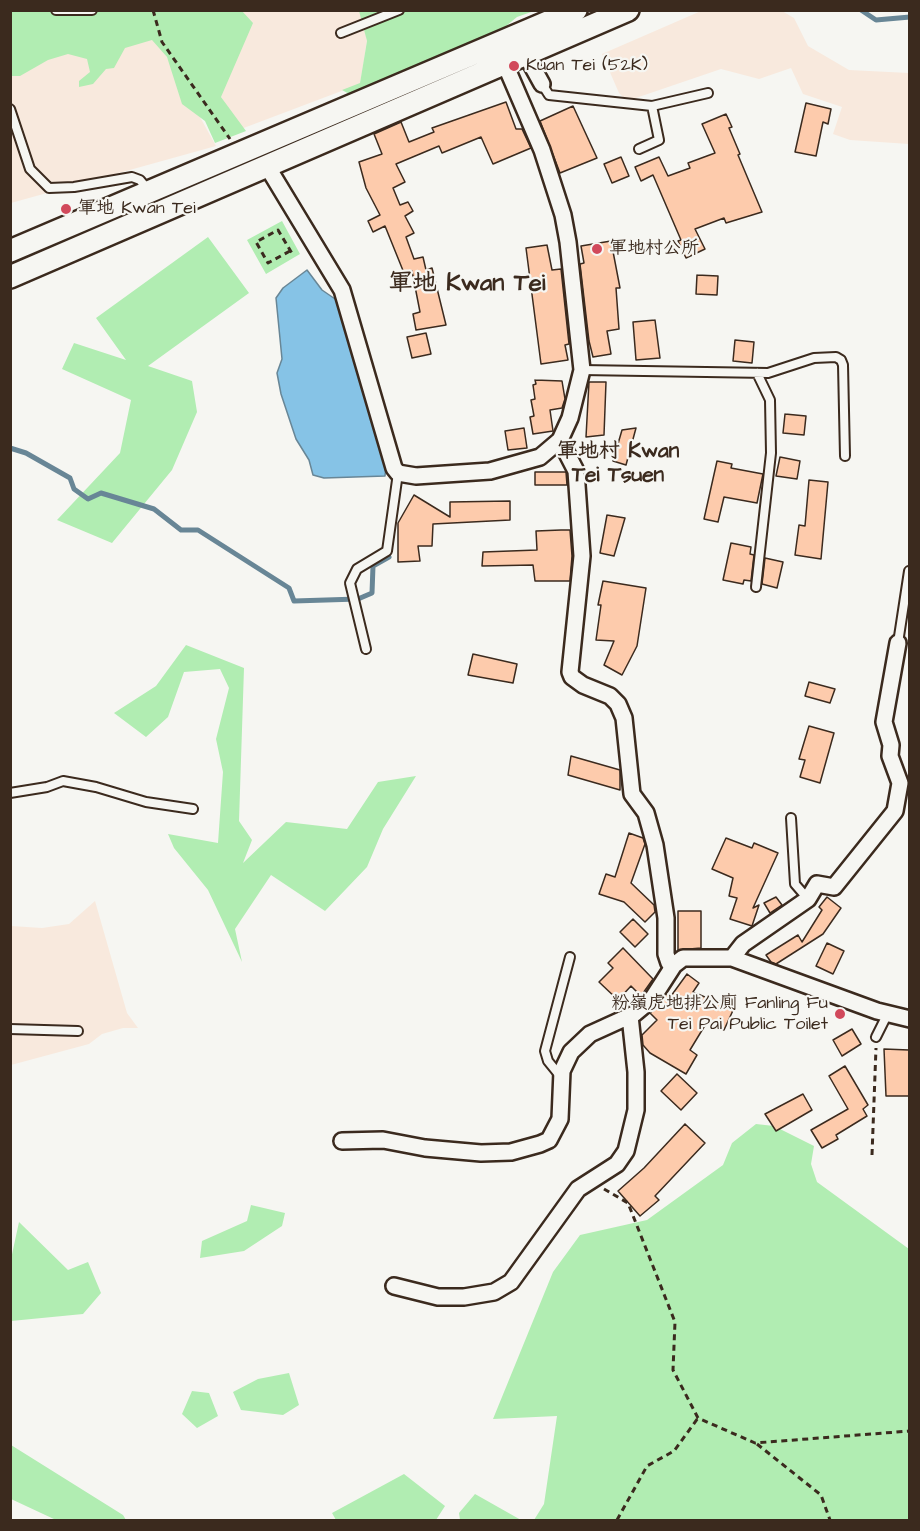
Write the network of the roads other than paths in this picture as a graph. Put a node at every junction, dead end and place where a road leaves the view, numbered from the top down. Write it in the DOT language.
graph roads {
  1 [pos="56,10"];
  2 [pos="92,10"];
  3 [pos="399,10"];
  4 [pos="576,10"];
  5 [pos="628,10"];
  6 [pos="341,33"];
  7 [pos="526,55"];
  8 [pos="505,64"];
  9 [pos="542,84"];
  10 [pos="708,93"];
  11 [pos="652,106"];
  12 [pos="10,109"];
  13 [pos="639,149"];
  14 [pos="267,166"];
  15 [pos="150,192"];
  16 [pos="10,251"];
  17 [pos="10,278"];
  18 [pos="582,370"];
  19 [pos="757,373"];
  20 [pos="560,440"];
  21 [pos="844,456"];
  22 [pos="398,473"];
  23 [pos="909,571"];
  24 [pos="756,587"];
  25 [pos="898,643"];
  26 [pos="366,649"];
  27 [pos="10,793"];
  28 [pos="193,808"];
  29 [pos="791,818"];
  30 [pos="808,899"];
  31 [pos="570,957"];
  32 [pos="732,958"];
  33 [pos="674,965"];
  34 [pos="888,1013"];
  35 [pos="630,1016"];
  36 [pos="909,1019"];
  37 [pos="10,1029"];
  38 [pos="78,1031"];
  39 [pos="876,1037"];
  40 [pos="561,1078"];
  41 [pos="342,1141"];
  42 [pos="394,1286"];
  1 -- 2 [label="lane"];
  3 -- 6 [label="lane"];
  4 -- 15 [label="main road"];
  5 -- 7 [label="main road"];
  7 -- 8 [label="main road"];
  7 -- 9 [label="street"];
  8 -- 14 [label="main road"];
  8 -- 18 [label="street"];
  9 -- 11 [label="lane"];
  10 -- 11 [label="lane"];
  11 -- 13 [label="lane"];
  12 -- 15 [label="lane"];
  14 -- 17 [label="main road"];
  14 -- 22 [label="street"];
  15 -- 16 [label="main road"];
  18 -- 19 [label="lane"];
  18 -- 20 [label="street"];
  19 -- 21 [label="lane"];
  19 -- 24 [label="lane"];
  20 -- 22 [label="street"];
  20 -- 33 [label="street"];
  22 -- 26 [label="lane"];
  23 -- 25 [label="lane"];
  25 -- 30 [label="street"];
  27 -- 28 [label="lane"];
  29 -- 30 [label="lane"];
  30 -- 32 [label="street"];
  31 -- 40 [label="lane"];
  32 -- 33 [label="street"];
  32 -- 34 [label="street"];
  33 -- 35 [label="street"];
  34 -- 36 [label="street"];
  34 -- 39 [label="lane"];
  35 -- 40 [label="street"];
  35 -- 42 [label="street"];
  37 -- 38 [label="lane"];
  40 -- 41 [label="street"];
}
